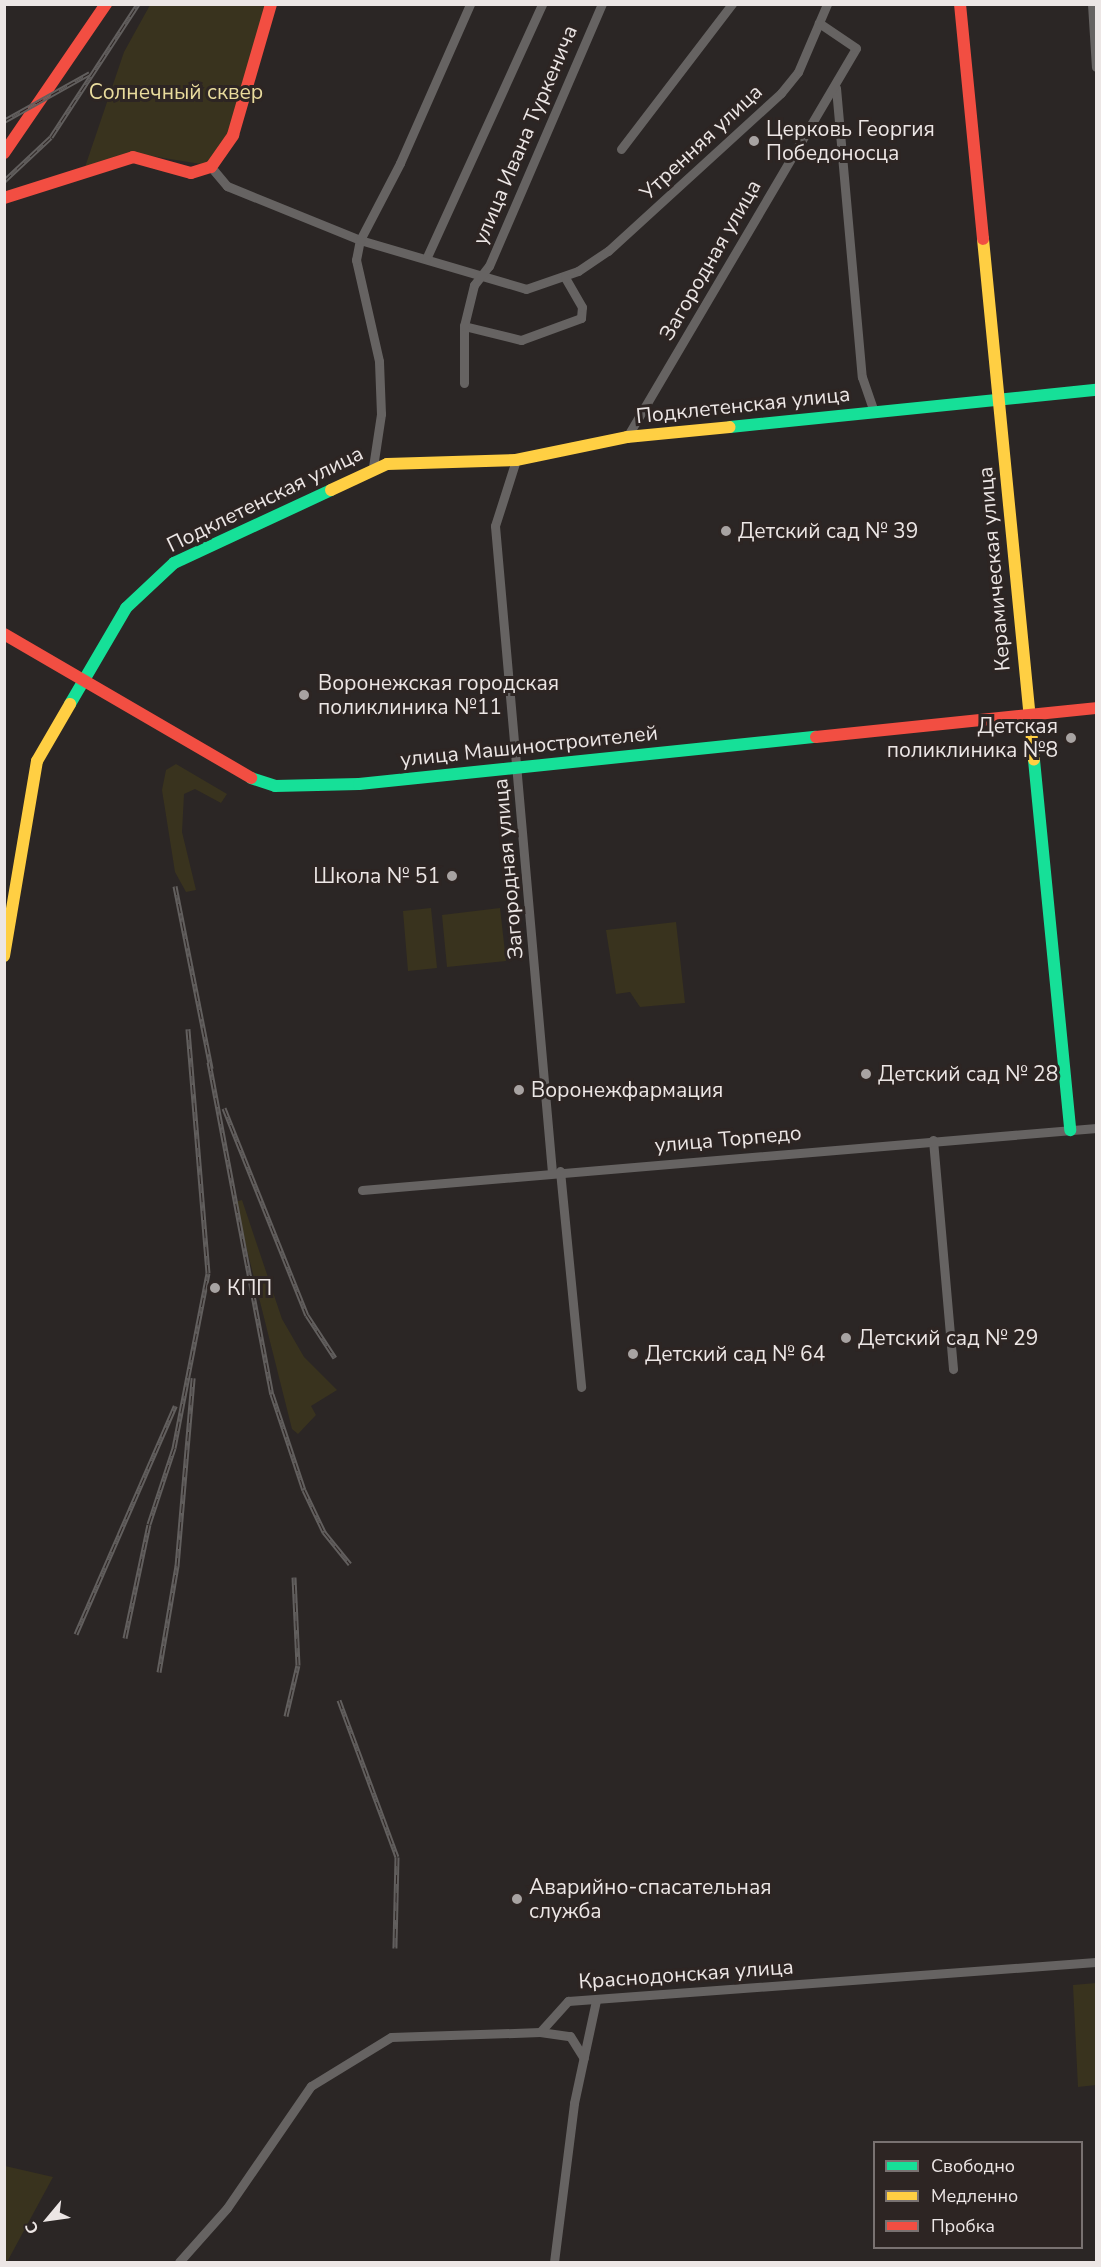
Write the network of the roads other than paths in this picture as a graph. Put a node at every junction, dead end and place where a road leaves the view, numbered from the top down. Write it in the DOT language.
graph roads {
  1 [pos="106,4"];
  2 [pos="271,4"];
  3 [pos="470,4"];
  4 [pos="542,4"];
  5 [pos="602,4"];
  6 [pos="732,4"];
  7 [pos="827,4"];
  8 [pos="960,4"];
  9 [pos="1092,4"];
  10 [pos="819,23"];
  11 [pos="1096,67"];
  12 [pos="836,88"];
  13 [pos="621,149"];
  14 [pos="4,153"];
  15 [pos="211,167"];
  16 [pos="4,198"];
  17 [pos="360,240"];
  18 [pos="426,258"];
  19 [pos="478,277"];
  20 [pos="565,277"];
  21 [pos="464,326"];
  22 [pos="464,383"];
  23 [pos="1096,390"];
  24 [pos="998,398"];
  25 [pos="874,411"];
  26 [pos="627,437"];
  27 [pos="516,460"];
  28 [pos="373,468"];
  29 [pos="4,634"];
  30 [pos="80,679"];
  31 [pos="1096,708"];
  32 [pos="1026,715"];
  33 [pos="517,766"];
  34 [pos="4,956"];
  35 [pos="1096,1128"];
  36 [pos="1070,1130"];
  37 [pos="933,1140"];
  38 [pos="556,1172"];
  39 [pos="362,1190"];
  40 [pos="953,1369"];
  41 [pos="581,1387"];
  42 [pos="1096,1962"];
  43 [pos="596,2000"];
  44 [pos="540,2032"];
  45 [pos="585,2059"];
  46 [pos="179,2262"];
  47 [pos="554,2262"];
  1 -- 14 [label="street"];
  2 -- 15 [label="street"];
  3 -- 17 [label="street"];
  4 -- 18 [label="street"];
  5 -- 19 [label="street, улица Ивана Туркенича"];
  6 -- 13 [label="street"];
  7 -- 10 [label="street, Утренняя улица"];
  8 -- 24 [label="street, Керамическая улица"];
  9 -- 11 [label="street"];
  10 -- 12 [label="street, Загородная улица"];
  10 -- 20 [label="street, Утренняя улица"];
  12 -- 25 [label="street"];
  12 -- 26 [label="street, Загородная улица"];
  15 -- 16 [label="street"];
  15 -- 17 [label="street, Утренняя улица"];
  17 -- 18 [label="street, Утренняя улица"];
  17 -- 28 [label="street"];
  18 -- 19 [label="street, Утренняя улица"];
  19 -- 20 [label="street, Утренняя улица"];
  19 -- 21 [label="street"];
  20 -- 21 [label="street"];
  21 -- 22 [label="street"];
  23 -- 24 [label="street, Подклетенская улица"];
  24 -- 25 [label="street, Подклетенская улица"];
  24 -- 32 [label="street, Керамическая улица"];
  25 -- 26 [label="street, Подклетенская улица"];
  26 -- 27 [label="street, Подклетенская улица"];
  27 -- 28 [label="street, Подклетенская улица"];
  27 -- 33 [label="street, Загородная улица"];
  28 -- 30 [label="street, Подклетенская улица"];
  29 -- 30 [label="street, улица Машиностроителей"];
  30 -- 33 [label="street, улица Машиностроителей"];
  30 -- 34 [label="street, Подклетенская улица"];
  31 -- 32 [label="street, улица Машиностроителей"];
  32 -- 33 [label="street, улица Машиностроителей"];
  32 -- 36 [label="street, Керамическая улица"];
  33 -- 38 [label="street, Загородная улица"];
  35 -- 36 [label="street, улица Торпедо"];
  36 -- 37 [label="street, улица Торпедо"];
  37 -- 38 [label="street, улица Торпедо"];
  37 -- 40 [label="street"];
  38 -- 39 [label="street, улица Торпедо"];
  38 -- 41 [label="street, Загородная улица"];
  42 -- 43 [label="street, Краснодонская улица"];
  43 -- 44 [label="street, Краснодонская улица"];
  43 -- 45 [label="street"];
  44 -- 45 [label="street"];
  44 -- 46 [label="street"];
  45 -- 47 [label="street"];
}
